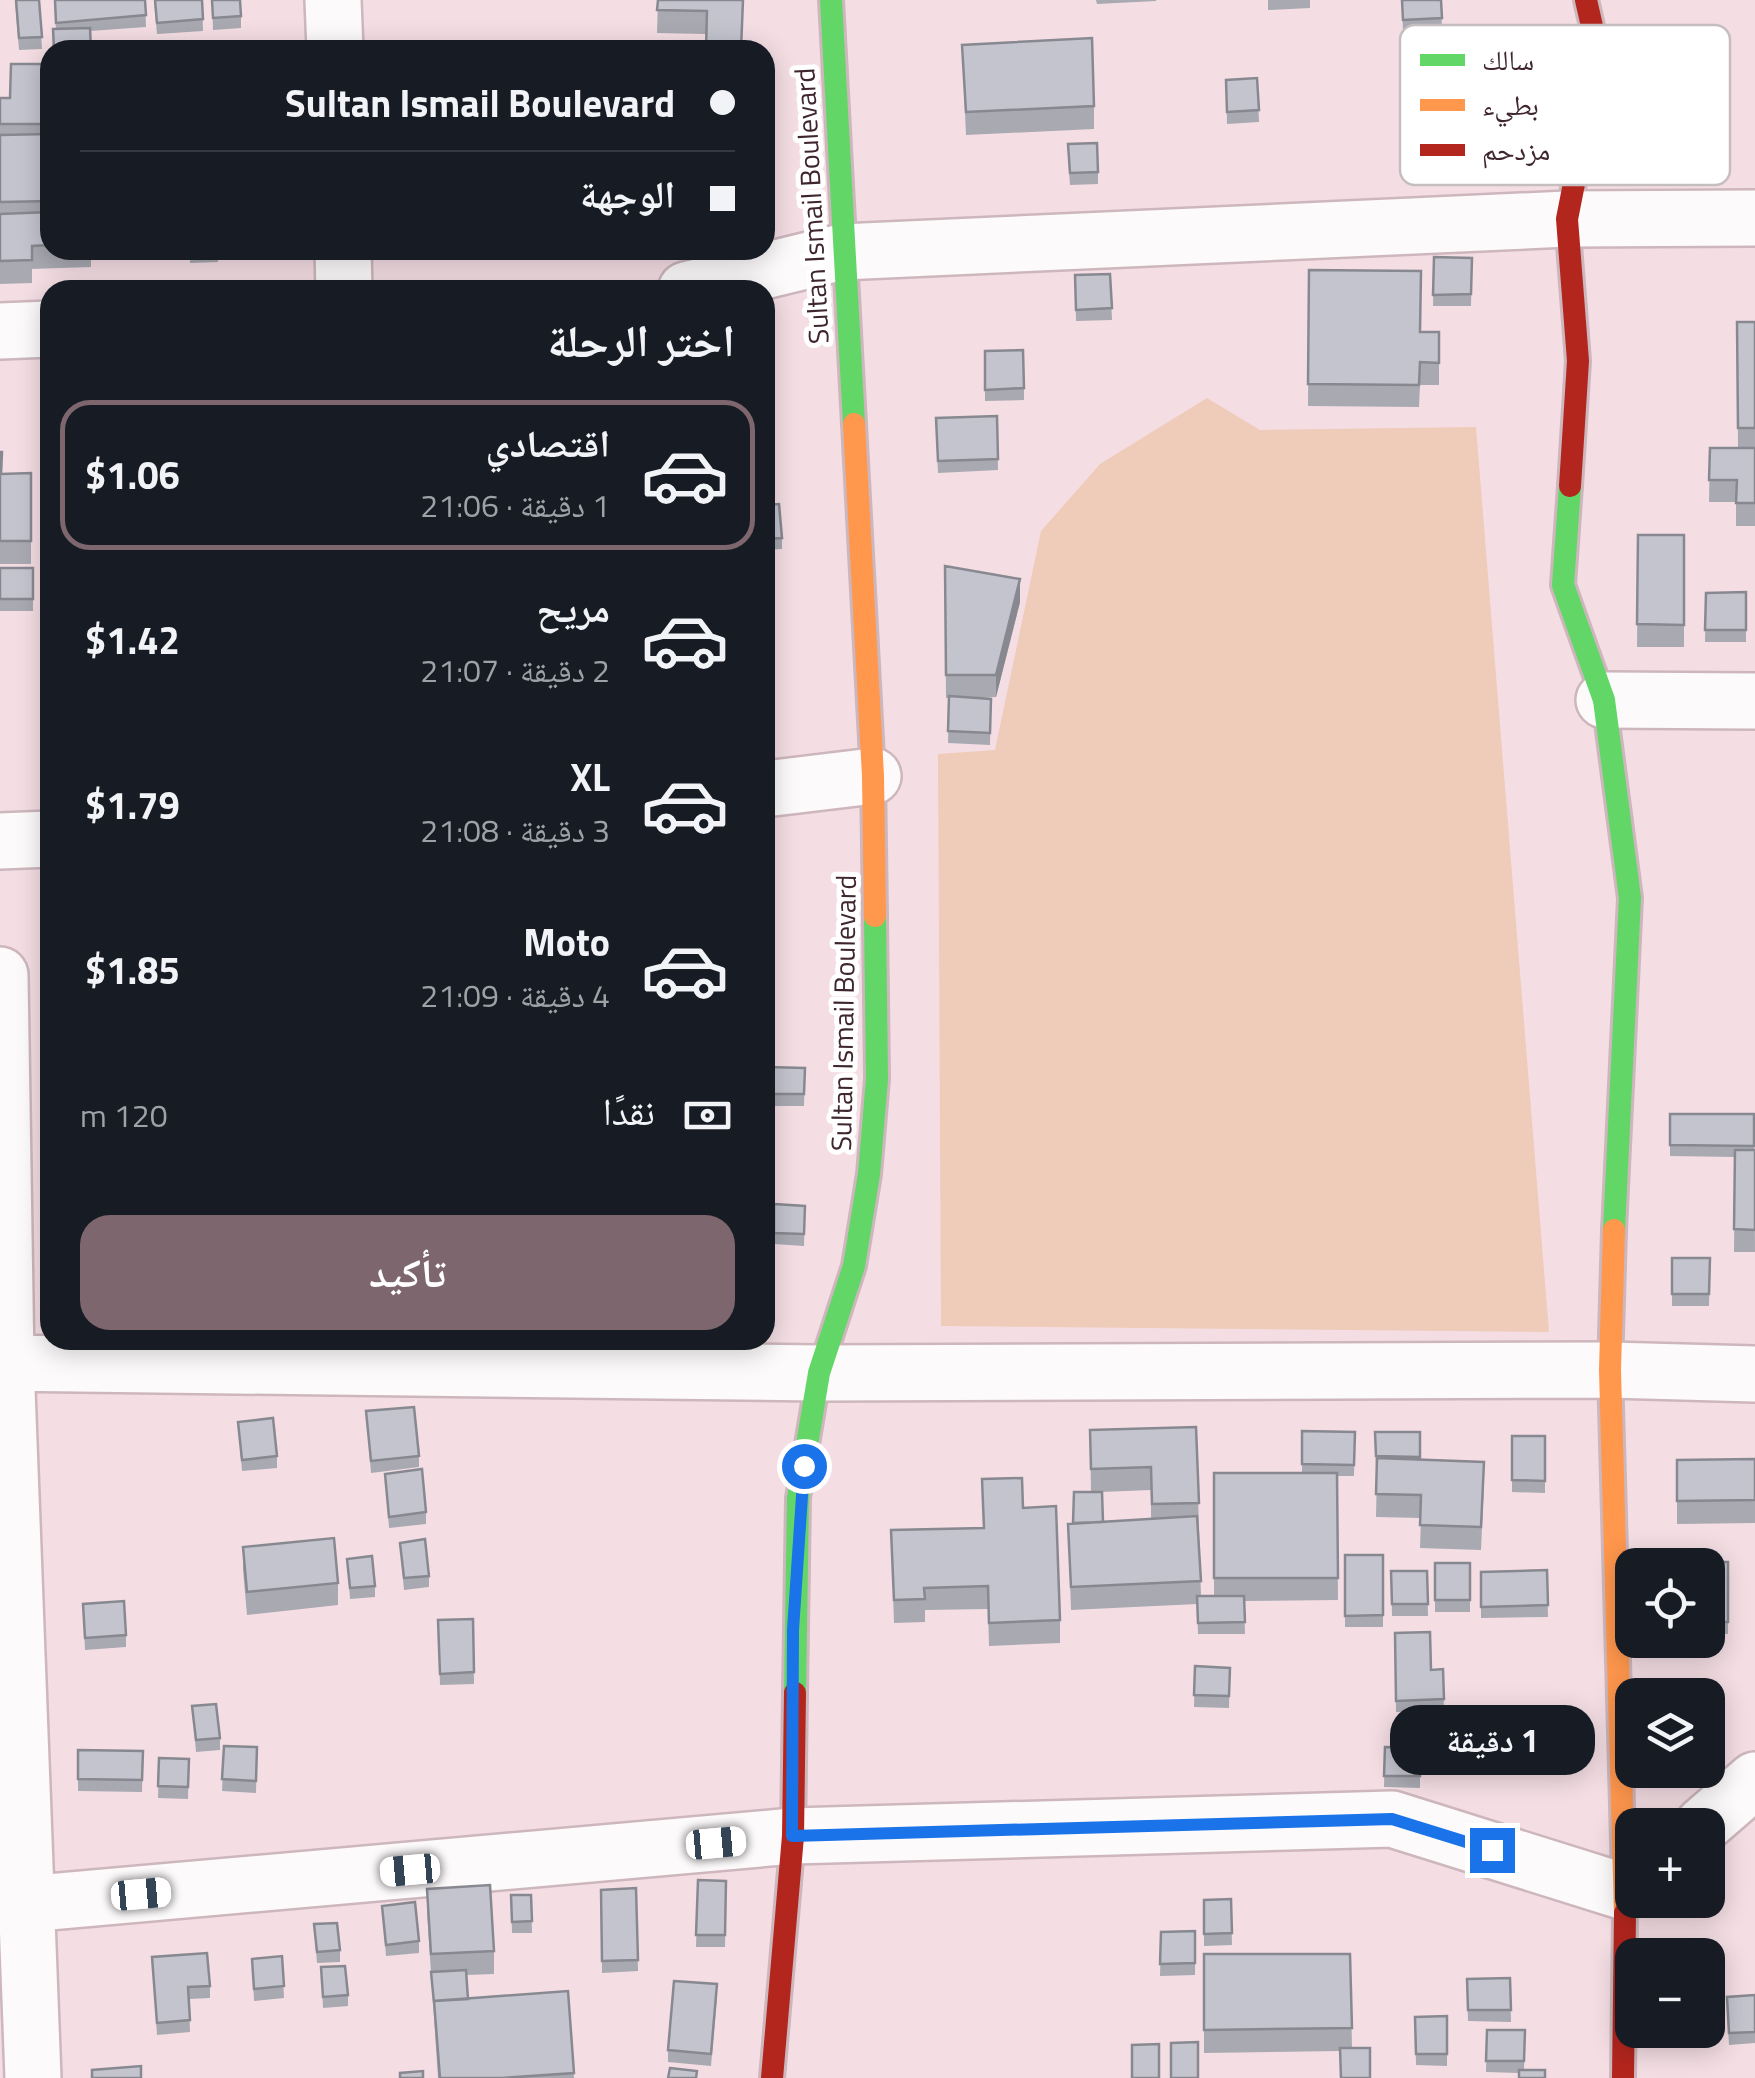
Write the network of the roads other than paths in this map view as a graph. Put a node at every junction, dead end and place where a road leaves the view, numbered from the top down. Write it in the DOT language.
graph roads {
  1 [pos="333,0"];
  2 [pos="831,0"];
  3 [pos="1586,0"];
  4 [pos="1592,25"];
  5 [pos="335,40"];
  6 [pos="1573,185"];
  7 [pos="1566,218"];
  8 [pos="1755,218"];
  9 [pos="842,252"];
  10 [pos="727,280"];
  11 [pos="40,329"];
  12 [pos="0,331"];
  13 [pos="1604,700"];
  14 [pos="1755,701"];
  15 [pos="873,776"];
  16 [pos="775,788"];
  17 [pos="40,839"];
  18 [pos="0,841"];
  19 [pos="0,976"];
  20 [pos="3,1363"];
  21 [pos="1610,1370"];
  22 [pos="819,1373"];
  23 [pos="1755,1374"];
  24 [pos="1755,1780"];
  25 [pos="1626,1808"];
  26 [pos="1723,1808"];
  27 [pos="792,1836"];
  28 [pos="1615,1885"];
  29 [pos="26,1904"];
  30 [pos="1628,1918"];
  31 [pos="33,2078"];
  32 [pos="772,2078"];
  33 [pos="1623,2078"];
  1 -- 5 [label="street"];
  2 -- 9 [label="street, Sultan Ismail Boulevard"];
  3 -- 4 [label="street"];
  6 -- 7 [label="street"];
  7 -- 8 [label="street"];
  7 -- 9 [label="street"];
  7 -- 13 [label="street"];
  9 -- 10 [label="street"];
  9 -- 15 [label="street, Sultan Ismail Boulevard"];
  11 -- 12 [label="street"];
  13 -- 14 [label="street"];
  13 -- 21 [label="street"];
  15 -- 16 [label="street"];
  15 -- 22 [label="street, Sultan Ismail Boulevard"];
  17 -- 18 [label="street"];
  19 -- 20 [label="street"];
  20 -- 22 [label="street"];
  20 -- 29 [label="street"];
  21 -- 22 [label="street"];
  21 -- 23 [label="street"];
  21 -- 25 [label="street"];
  22 -- 27 [label="street, Sultan Ismail Boulevard"];
  24 -- 26 [label="street"];
  27 -- 28 [label="street"];
  27 -- 29 [label="street"];
  27 -- 32 [label="street, Sultan Ismail Boulevard"];
  29 -- 31 [label="street"];
  30 -- 33 [label="street"];
}
